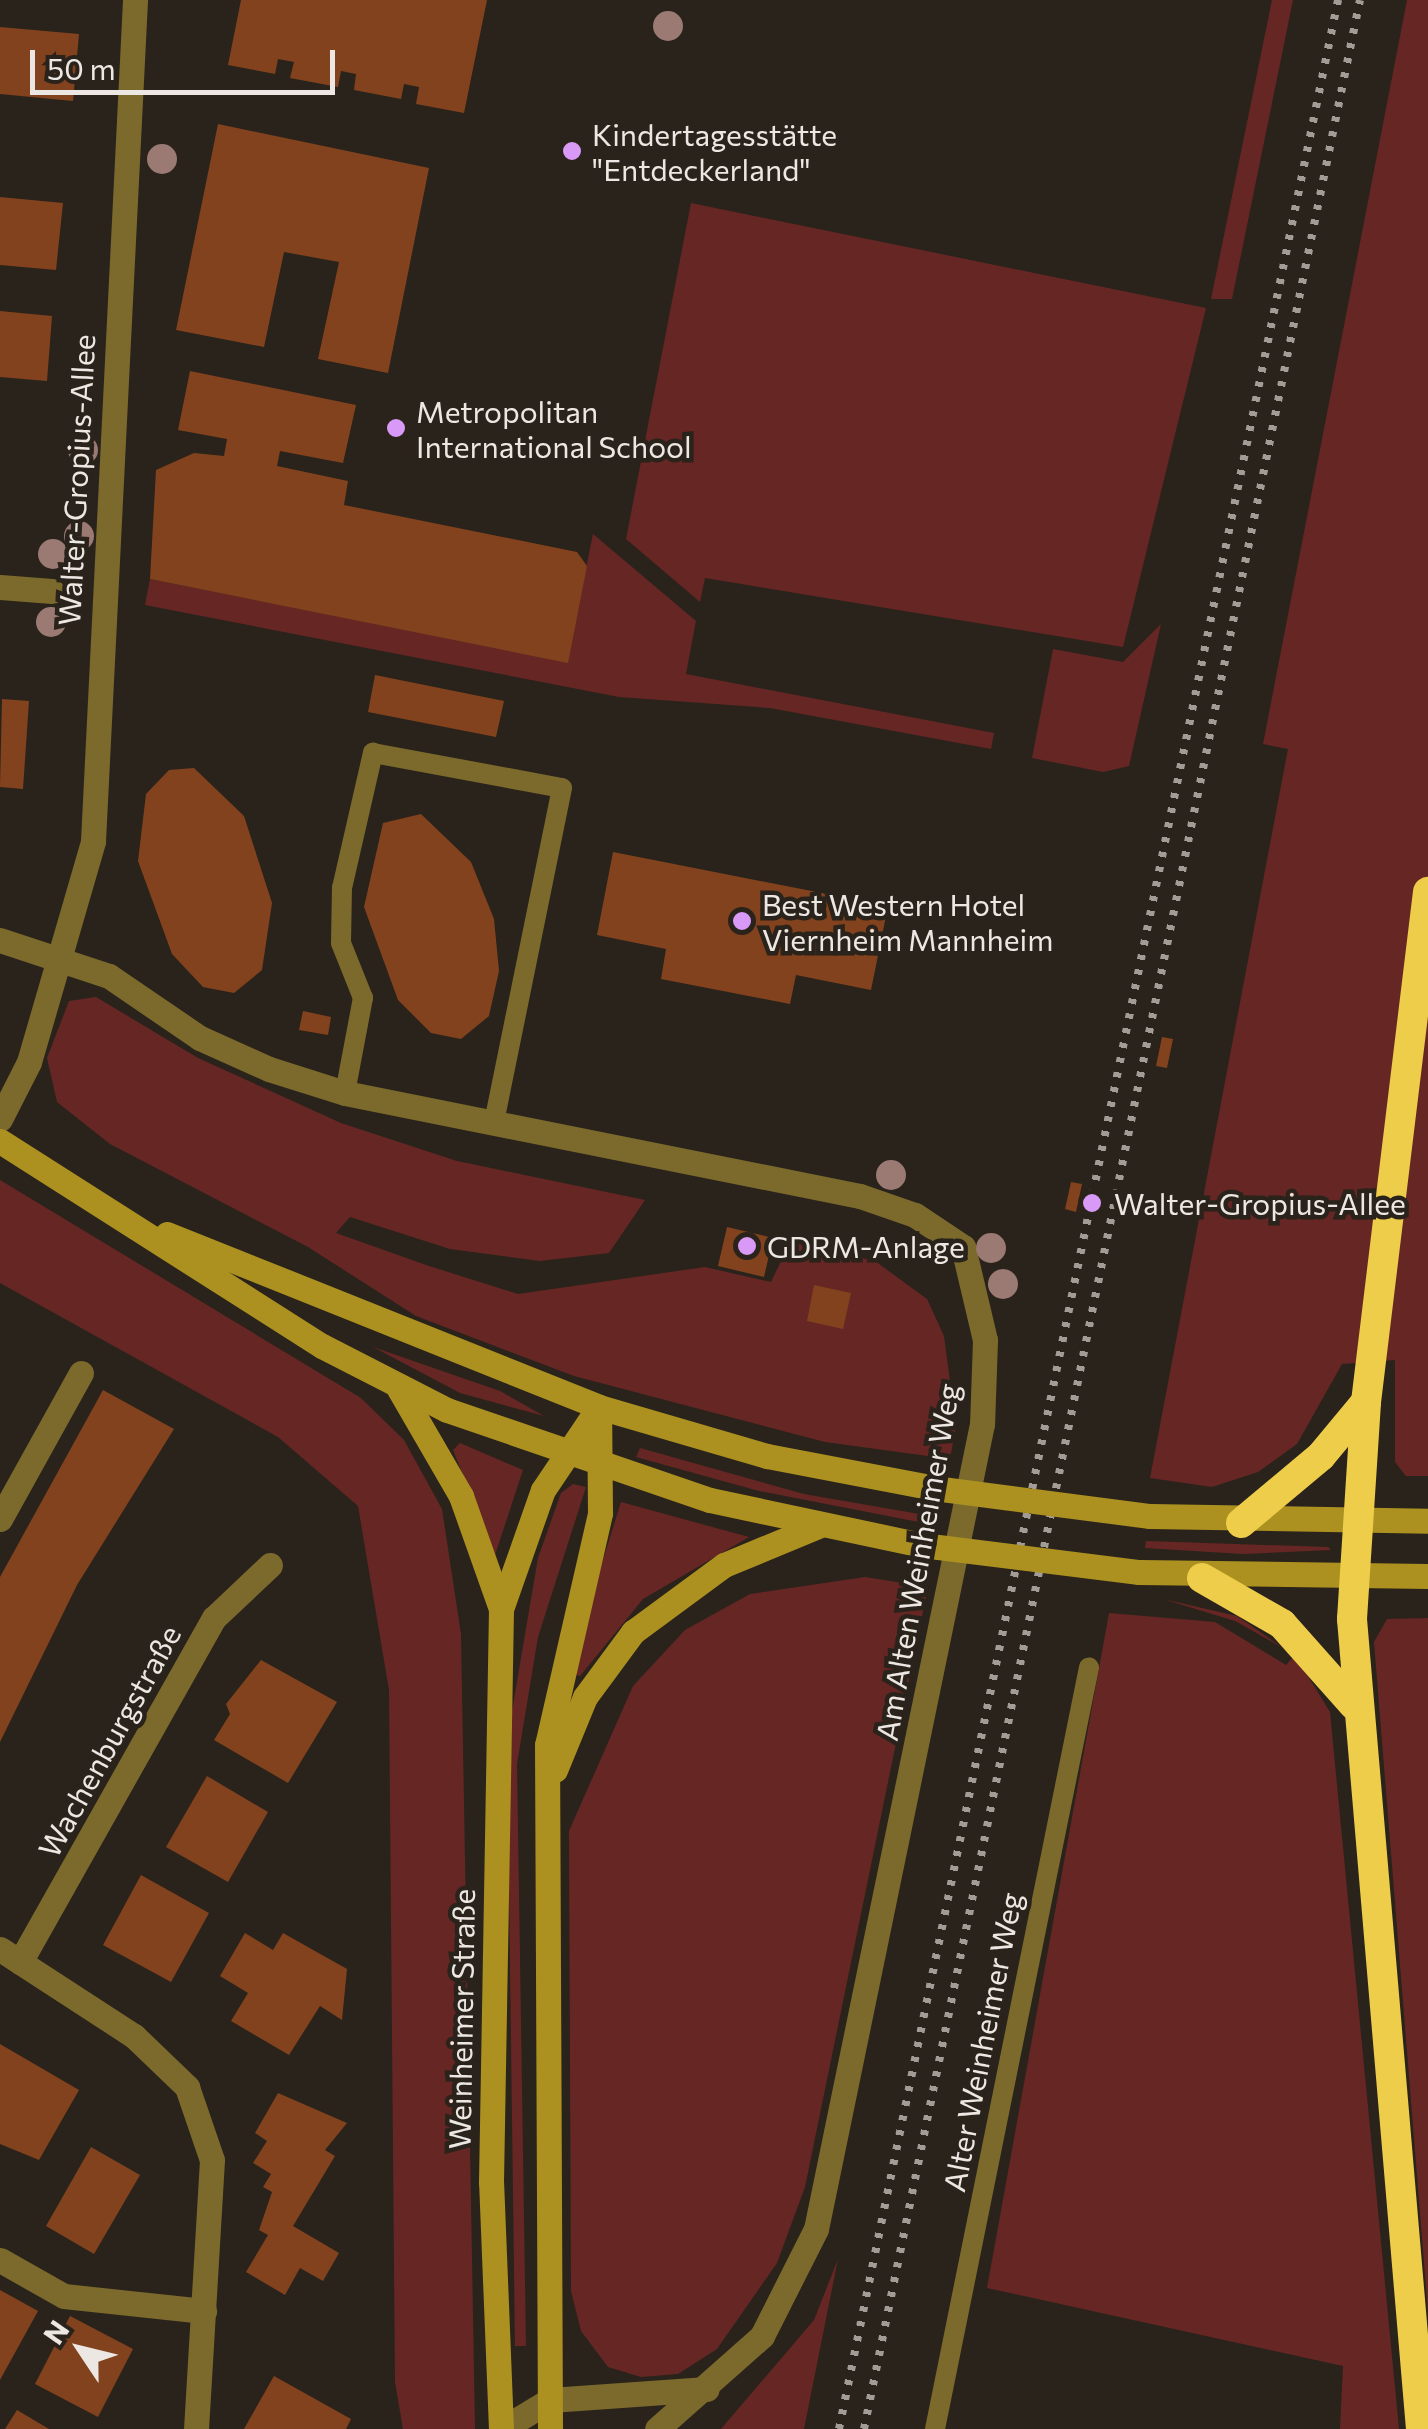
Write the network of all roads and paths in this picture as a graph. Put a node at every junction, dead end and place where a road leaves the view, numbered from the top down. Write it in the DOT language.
graph roads {
  1 [pos="134,0"];
  2 [pos="0,587"];
  3 [pos="52,591"];
  4 [pos="1428,892"];
  5 [pos="0,940"];
  6 [pos="59,959"];
  7 [pos="345,1093"];
  8 [pos="0,1120"];
  9 [pos="494,1123"];
  10 [pos="0,1141"];
  11 [pos="99,1204"];
  12 [pos="81,1373"];
  13 [pos="399,1389"];
  14 [pos="1366,1402"];
  15 [pos="600,1407"];
  16 [pos="564,1454"];
  17 [pos="605,1468"];
  18 [pos="0,1518"];
  19 [pos="1241,1522"];
  20 [pos="1428,1522"];
  21 [pos="1357,1524"];
  22 [pos="818,1526"];
  23 [pos="270,1565"];
  24 [pos="1428,1576"];
  25 [pos="1202,1578"];
  26 [pos="1354,1578"];
  27 [pos="501,1609"];
  28 [pos="1088,1668"];
  29 [pos="1354,1704"];
  30 [pos="546,1794"];
  31 [pos="10,1955"];
  32 [pos="0,2260"];
  33 [pos="204,2311"];
  34 [pos="712,2388"];
  35 [pos="550,2400"];
  36 [pos="196,2429"];
  37 [pos="501,2429"];
  38 [pos="550,2429"];
  39 [pos="658,2429"];
  40 [pos="934,2429"];
  41 [pos="1421,2429"];
  1 -- 6 [label="street, Walter-Gropius-Allee"];
  2 -- 3 [label="street"];
  4 -- 14 [label="highway"];
  5 -- 6 [label="street, Am Alten Weinheimer Weg"];
  6 -- 7 [label="street, Am Alten Weinheimer Weg"];
  6 -- 8 [label="street, Walter-Gropius-Allee"];
  7 -- 9 [label="street, Am Alten Weinheimer Weg"];
  7 -- 9 [label="lane"];
  9 -- 34 [label="street, Am Alten Weinheimer Weg"];
  10 -- 11 [label="main road"];
  11 -- 13 [label="main road"];
  11 -- 15 [label="main road"];
  12 -- 18 [label="street"];
  13 -- 16 [label="main road"];
  13 -- 27 [label="main road, Weinheimer Straße"];
  14 -- 19 [label="highway"];
  14 -- 21 [label="highway"];
  15 -- 16 [label="main road, Weinheimer Straße"];
  15 -- 17 [label="main road"];
  15 -- 19 [label="main road, bridge"];
  16 -- 17 [label="main road"];
  16 -- 27 [label="main road, Weinheimer Straße"];
  17 -- 22 [label="main road"];
  17 -- 30 [label="main road"];
  19 -- 21 [label="main road"];
  20 -- 21 [label="main road"];
  21 -- 26 [label="highway"];
  22 -- 25 [label="main road, bridge"];
  22 -- 30 [label="main road"];
  23 -- 31 [label="street, Wachenburgstraße"];
  24 -- 26 [label="main road"];
  25 -- 26 [label="main road"];
  25 -- 29 [label="highway"];
  26 -- 29 [label="highway"];
  27 -- 37 [label="main road, Weinheimer Straße"];
  28 -- 40 [label="lane, Alter Weinheimer Weg"];
  29 -- 41 [label="highway"];
  30 -- 35 [label="main road"];
  31 -- 33 [label="street"];
  32 -- 33 [label="street"];
  33 -- 36 [label="street"];
  34 -- 35 [label="street"];
  34 -- 39 [label="street, Am Alten Weinheimer Weg"];
  35 -- 37 [label="street"];
  35 -- 38 [label="main road"];
}
